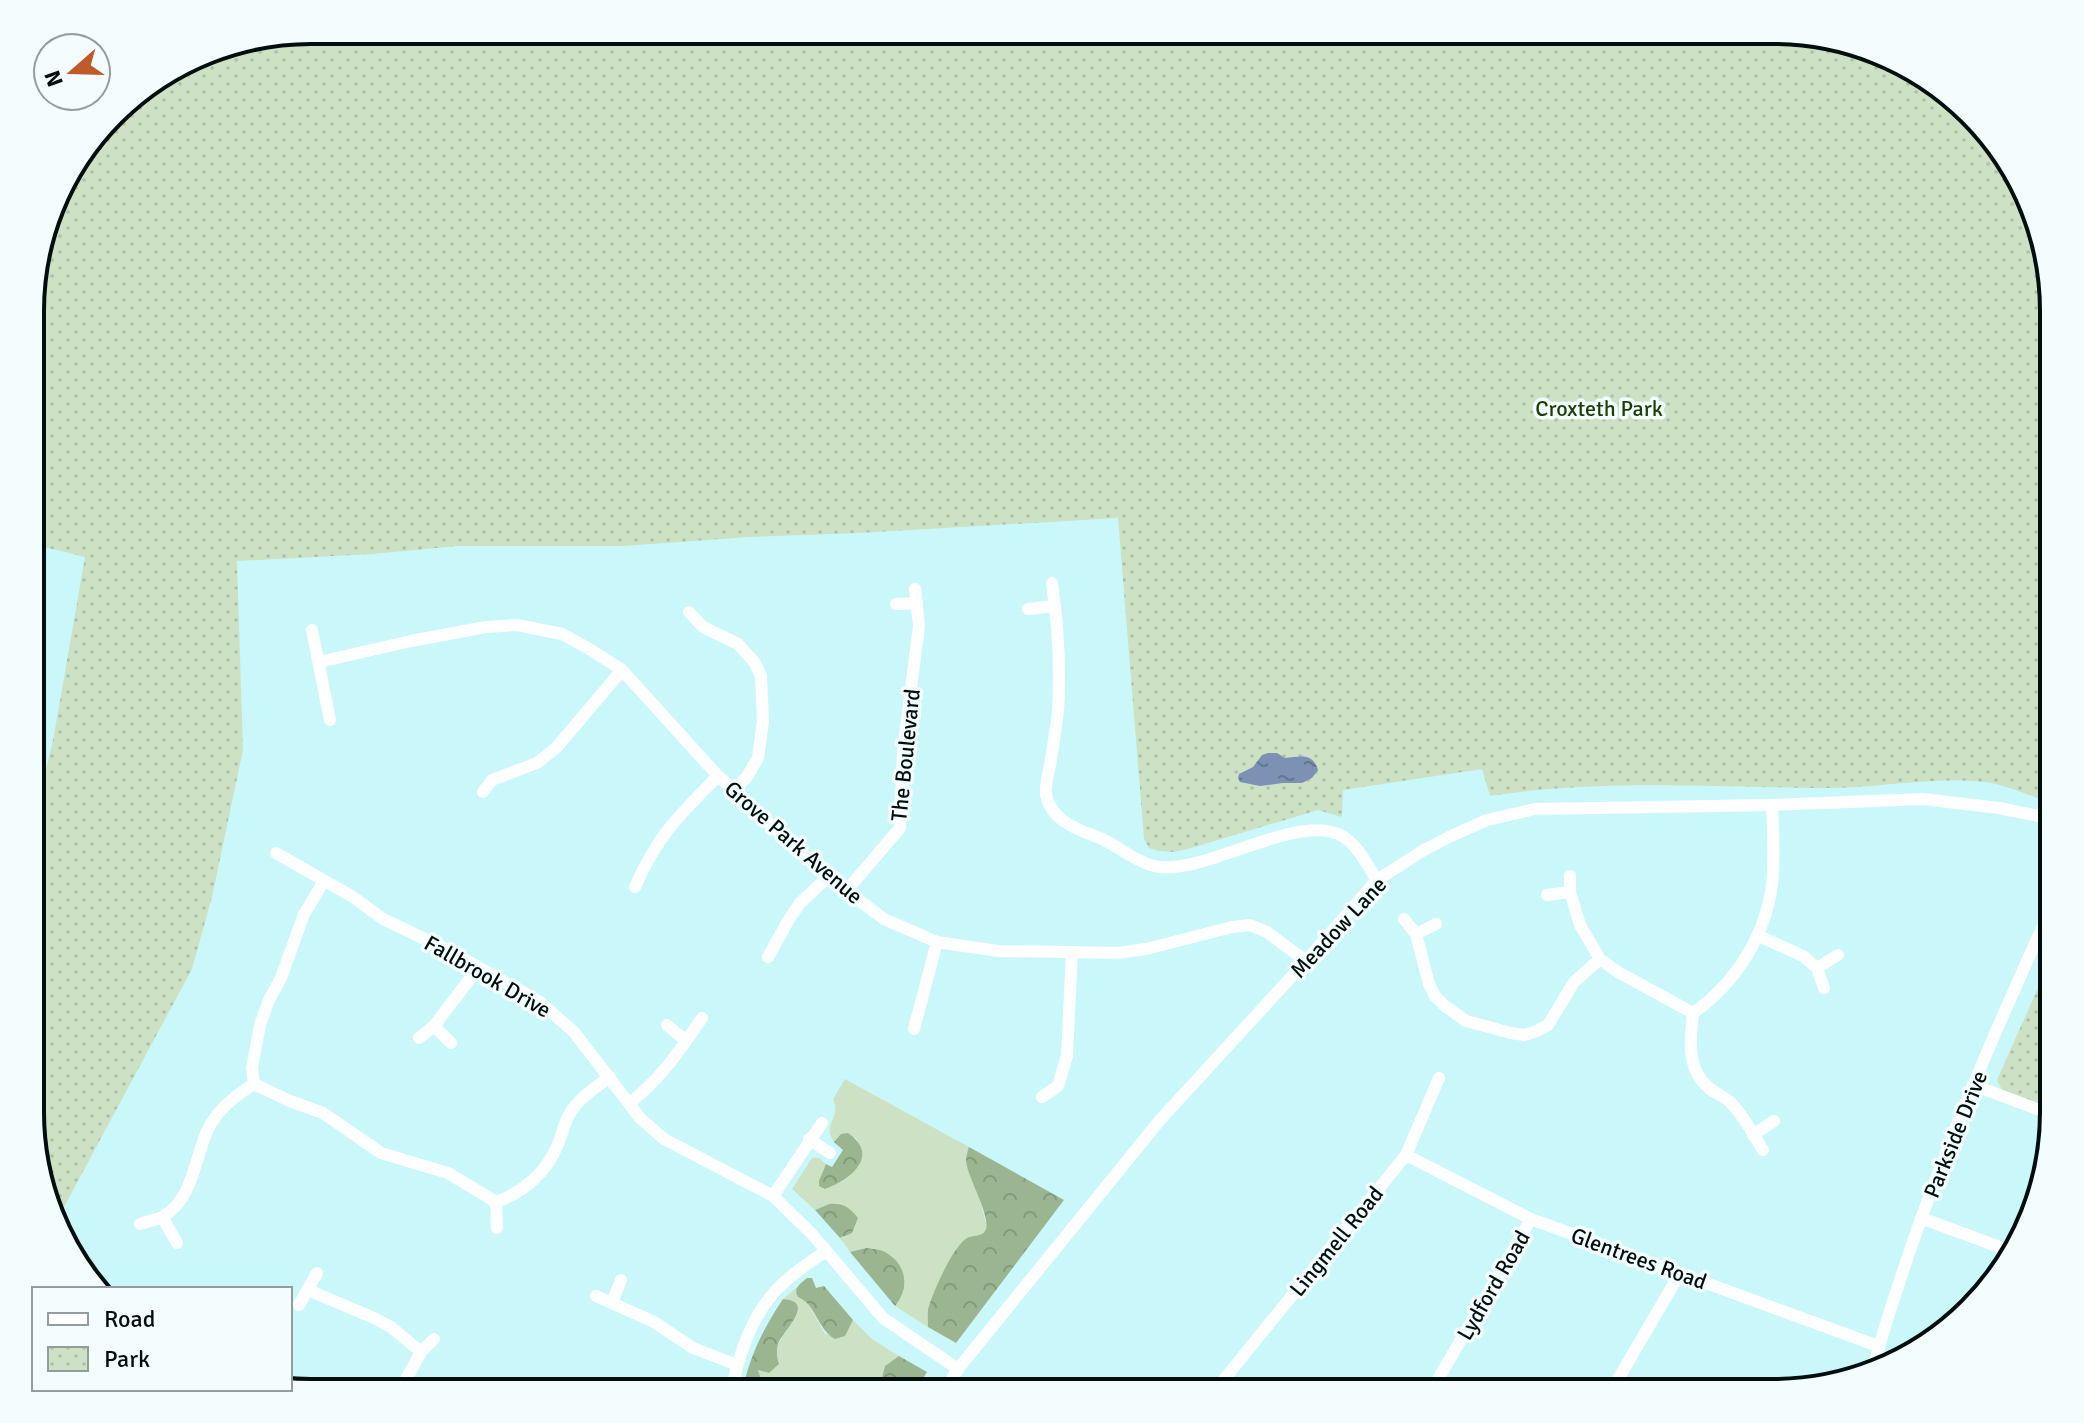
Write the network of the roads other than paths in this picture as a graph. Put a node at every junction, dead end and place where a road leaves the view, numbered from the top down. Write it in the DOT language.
graph roads {
  1 [pos="1052,583"];
  2 [pos="896,604"];
  3 [pos="1055,606"];
  4 [pos="1028,609"];
  5 [pos="689,612"];
  6 [pos="312,630"];
  7 [pos="319,662"];
  8 [pos="622,670"];
  9 [pos="330,720"];
  10 [pos="718,776"];
  11 [pos="734,789"];
  12 [pos="483,792"];
  13 [pos="1772,805"];
  14 [pos="2039,816"];
  15 [pos="276,853"];
  16 [pos="1570,876"];
  17 [pos="828,877"];
  18 [pos="1377,880"];
  19 [pos="324,881"];
  20 [pos="635,887"];
  21 [pos="847,890"];
  22 [pos="1570,892"];
  23 [pos="1547,895"];
  24 [pos="1404,919"];
  25 [pos="1436,924"];
  26 [pos="1416,934"];
  27 [pos="1759,936"];
  28 [pos="2039,936"];
  29 [pos="937,942"];
  30 [pos="1072,952"];
  31 [pos="1838,955"];
  32 [pos="768,957"];
  33 [pos="1600,959"];
  34 [pos="1306,961"];
  35 [pos="478,968"];
  36 [pos="1817,968"];
  37 [pos="1824,988"];
  38 [pos="1693,1013"];
  39 [pos="702,1018"];
  40 [pos="667,1025"];
  41 [pos="434,1026"];
  42 [pos="914,1029"];
  43 [pos="419,1038"];
  44 [pos="686,1041"];
  45 [pos="451,1043"];
  46 [pos="610,1077"];
  47 [pos="1439,1078"];
  48 [pos="254,1084"];
  49 [pos="1973,1085"];
  50 [pos="1042,1097"];
  51 [pos="630,1103"];
  52 [pos="2039,1110"];
  53 [pos="1774,1121"];
  54 [pos="822,1123"];
  55 [pos="1753,1135"];
  56 [pos="809,1139"];
  57 [pos="1763,1150"];
  58 [pos="830,1153"];
  59 [pos="1406,1155"];
  60 [pos="773,1196"];
  61 [pos="496,1202"];
  62 [pos="162,1217"];
  63 [pos="1921,1218"];
  64 [pos="1531,1219"];
  65 [pos="140,1224"];
  66 [pos="497,1228"];
  67 [pos="177,1243"];
  68 [pos="2003,1248"];
  69 [pos="826,1251"];
  70 [pos="317,1273"];
  71 [pos="1680,1273"];
  72 [pos="621,1280"];
  73 [pos="308,1290"];
  74 [pos="596,1296"];
  75 [pos="612,1303"];
  76 [pos="299,1305"];
  77 [pos="434,1339"];
  78 [pos="1878,1346"];
  79 [pos="421,1352"];
  80 [pos="1876,1358"];
  81 [pos="737,1365"];
  82 [pos="958,1369"];
  83 [pos="407,1378"];
  84 [pos="734,1378"];
  85 [pos="952,1378"];
  86 [pos="1225,1379"];
  87 [pos="1438,1379"];
  88 [pos="1618,1379"];
  1 -- 3 [label="street"];
  2 -- 21 [label="street, The Boulevard"];
  3 -- 4 [label="street"];
  3 -- 18 [label="street"];
  5 -- 11 [label="street"];
  6 -- 7 [label="street"];
  7 -- 8 [label="street, Grove Park Avenue"];
  7 -- 9 [label="street"];
  8 -- 10 [label="street, Grove Park Avenue"];
  8 -- 12 [label="street"];
  10 -- 11 [label="street, Grove Park Avenue"];
  10 -- 20 [label="street"];
  11 -- 17 [label="street, Grove Park Avenue"];
  13 -- 14 [label="street, Meadow Lane"];
  13 -- 18 [label="street, Meadow Lane"];
  13 -- 27 [label="street"];
  15 -- 19 [label="street, Fallbrook Drive"];
  16 -- 22 [label="street"];
  17 -- 21 [label="street, Grove Park Avenue"];
  17 -- 32 [label="street"];
  18 -- 34 [label="street, Meadow Lane"];
  19 -- 35 [label="street, Fallbrook Drive"];
  19 -- 48 [label="street"];
  21 -- 29 [label="street, Grove Park Avenue"];
  22 -- 23 [label="street"];
  22 -- 33 [label="street"];
  24 -- 26 [label="street"];
  25 -- 26 [label="street"];
  26 -- 33 [label="street"];
  27 -- 36 [label="street"];
  27 -- 38 [label="street"];
  28 -- 49 [label="street, Parkside Drive"];
  29 -- 30 [label="street, Grove Park Avenue"];
  29 -- 42 [label="street"];
  30 -- 34 [label="street, Grove Park Avenue"];
  30 -- 50 [label="street"];
  31 -- 36 [label="street"];
  33 -- 38 [label="street"];
  34 -- 82 [label="street, Meadow Lane"];
  35 -- 41 [label="street"];
  35 -- 46 [label="street, Fallbrook Drive"];
  36 -- 37 [label="street"];
  38 -- 55 [label="street"];
  39 -- 44 [label="street"];
  40 -- 44 [label="street"];
  41 -- 43 [label="street"];
  41 -- 45 [label="street"];
  44 -- 51 [label="street"];
  46 -- 51 [label="street, Fallbrook Drive"];
  46 -- 61 [label="street"];
  47 -- 59 [label="street, Lingmell Road"];
  48 -- 61 [label="street"];
  48 -- 62 [label="street"];
  49 -- 52 [label="street"];
  49 -- 63 [label="street, Parkside Drive"];
  51 -- 60 [label="street, Fallbrook Drive"];
  53 -- 55 [label="street"];
  54 -- 56 [label="street"];
  55 -- 57 [label="street"];
  56 -- 58 [label="street"];
  56 -- 60 [label="street"];
  59 -- 64 [label="street, Glentrees Road"];
  59 -- 86 [label="street, Lingmell Road"];
  60 -- 69 [label="street, Fallbrook Drive"];
  61 -- 66 [label="street"];
  62 -- 65 [label="street"];
  62 -- 67 [label="street"];
  63 -- 68 [label="street"];
  63 -- 78 [label="street, Parkside Drive"];
  64 -- 71 [label="street, Glentrees Road"];
  64 -- 87 [label="street, Lydford Road"];
  69 -- 81 [label="street"];
  69 -- 82 [label="street, Fallbrook Drive"];
  70 -- 73 [label="street"];
  71 -- 78 [label="street, Glentrees Road"];
  71 -- 88 [label="street"];
  72 -- 75 [label="street"];
  73 -- 76 [label="street"];
  73 -- 79 [label="street"];
  74 -- 75 [label="street"];
  75 -- 81 [label="street"];
  77 -- 79 [label="street"];
  78 -- 80 [label="street, Parkside Drive"];
  79 -- 83 [label="street"];
  81 -- 84 [label="street"];
  82 -- 85 [label="street, Meadow Lane"];
}
